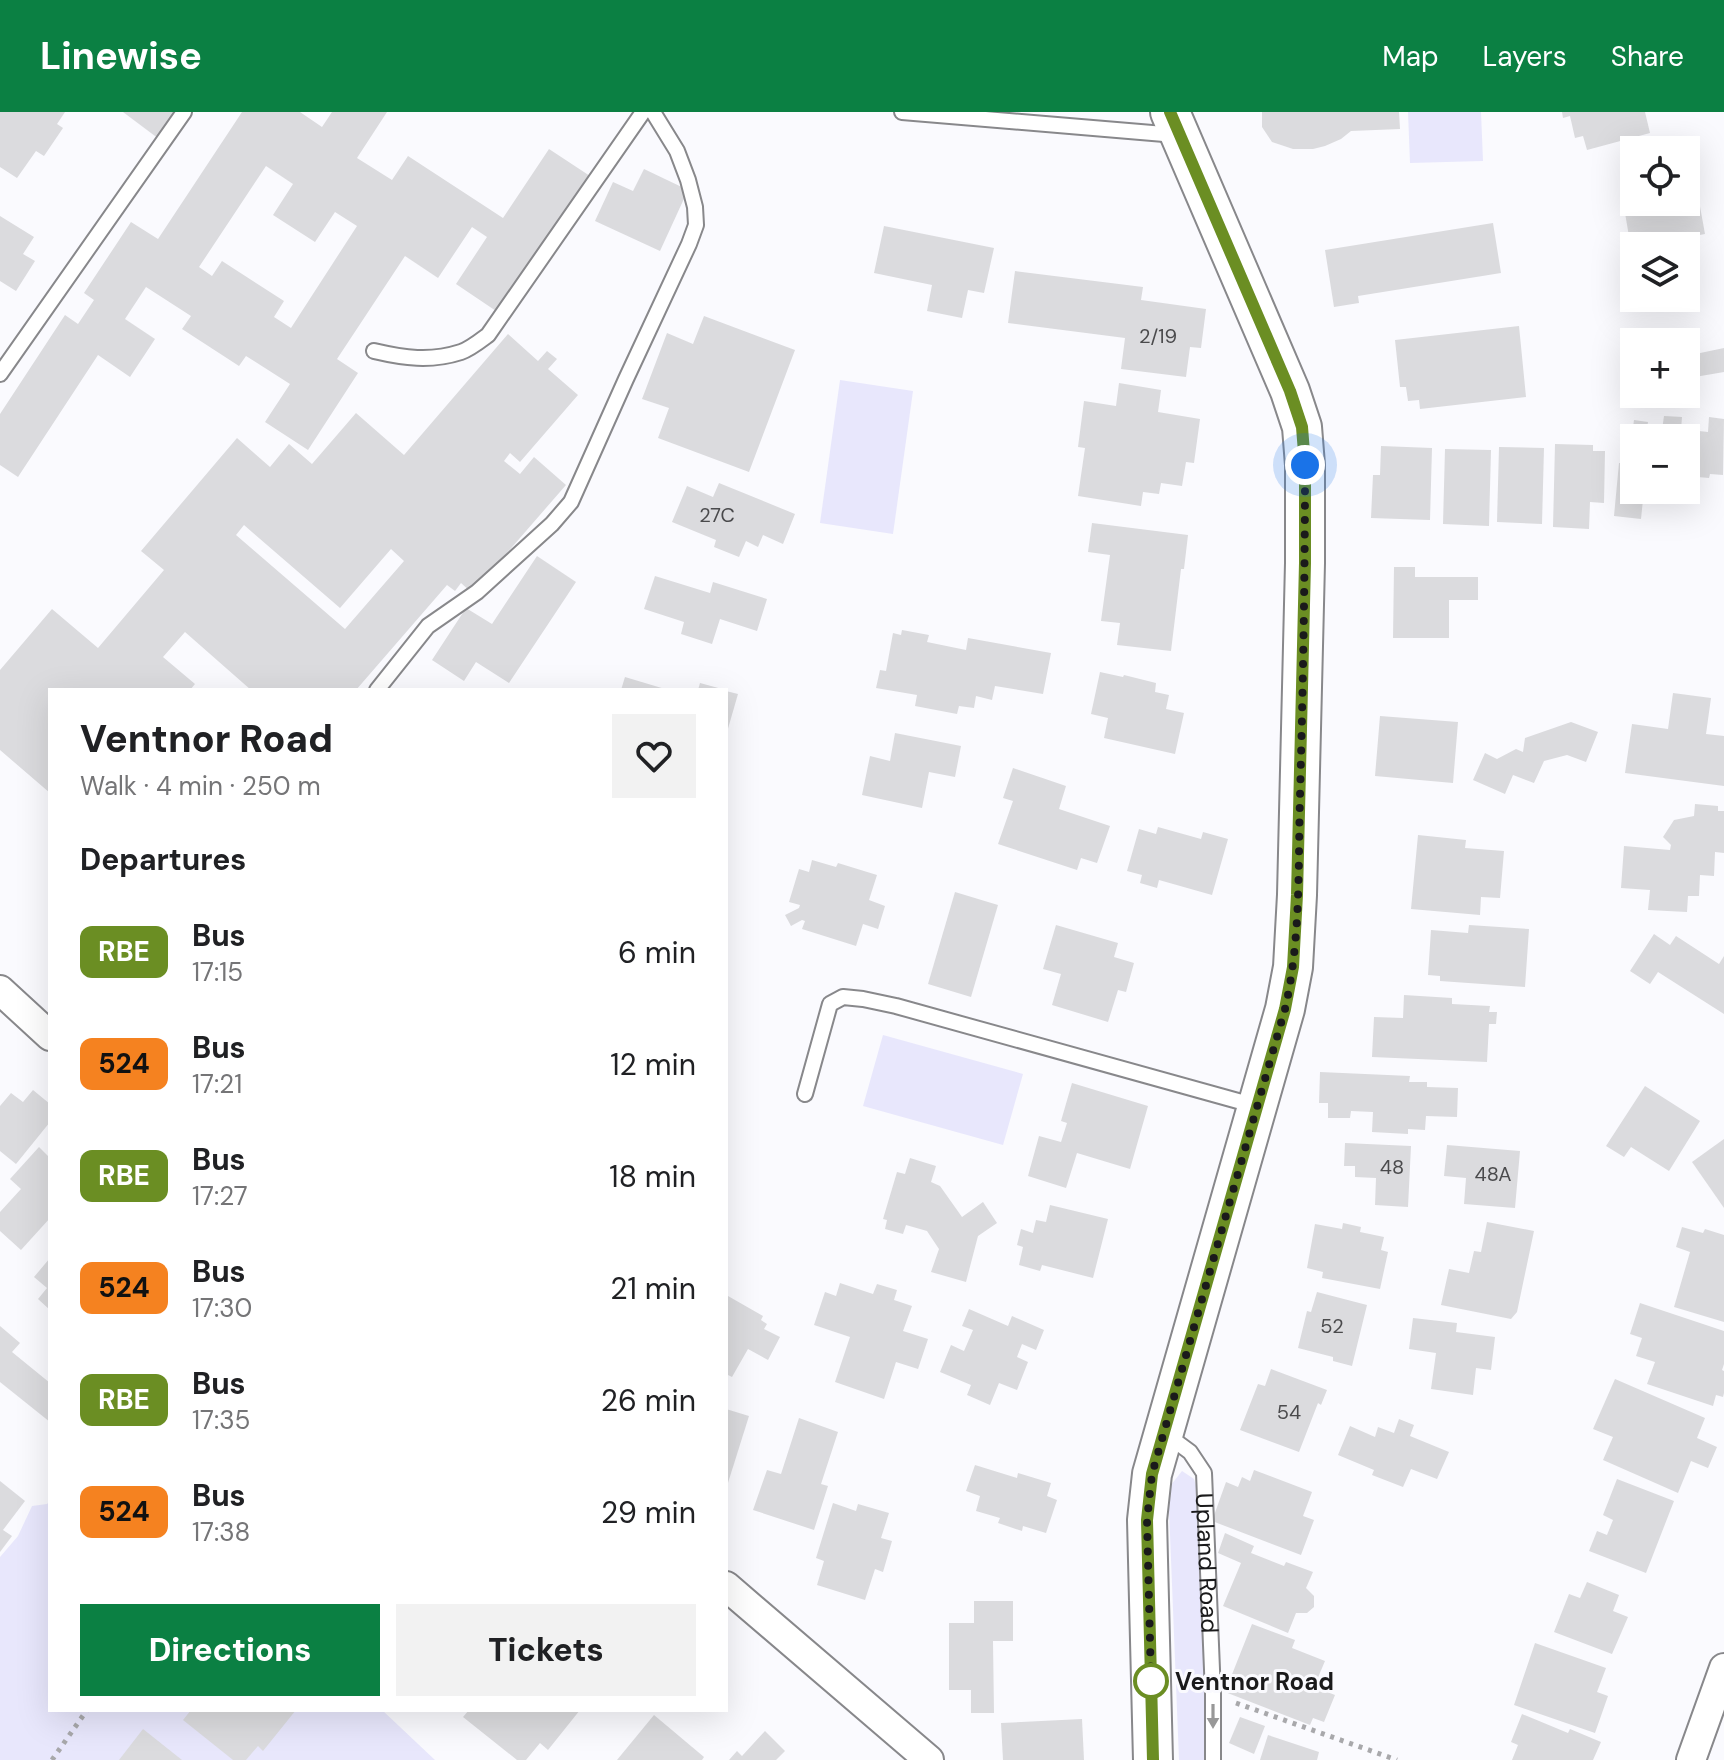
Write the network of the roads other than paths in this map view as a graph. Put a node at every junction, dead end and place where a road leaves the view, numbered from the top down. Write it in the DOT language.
graph roads {
  1 [pos="184,112"];
  2 [pos="643,112"];
  3 [pos="653,112"];
  4 [pos="902,112"];
  5 [pos="1174,124"];
  6 [pos="374,351"];
  7 [pos="0,374"];
  8 [pos="379,688"];
  9 [pos="0,990"];
  10 [pos="48,1034"];
  11 [pos="805,1094"];
  12 [pos="1257,1106"];
  13 [pos="1163,1433"];
  14 [pos="728,1588"];
  15 [pos="1724,1668"];
  16 [pos="929,1760"];
  17 [pos="1153,1760"];
  18 [pos="1213,1760"];
  19 [pos="1691,1760"];
  1 -- 7 [label="lane"];
  2 -- 6 [label="lane"];
  3 -- 8 [label="lane"];
  4 -- 5 [label="lane"];
  5 -- 12 [label="main road"];
  9 -- 10 [label="street"];
  11 -- 12 [label="lane"];
  12 -- 13 [label="main road"];
  13 -- 17 [label="main road"];
  13 -- 18 [label="lane, Upland Road, one-way"];
  14 -- 16 [label="street"];
  15 -- 19 [label="street"];
}
